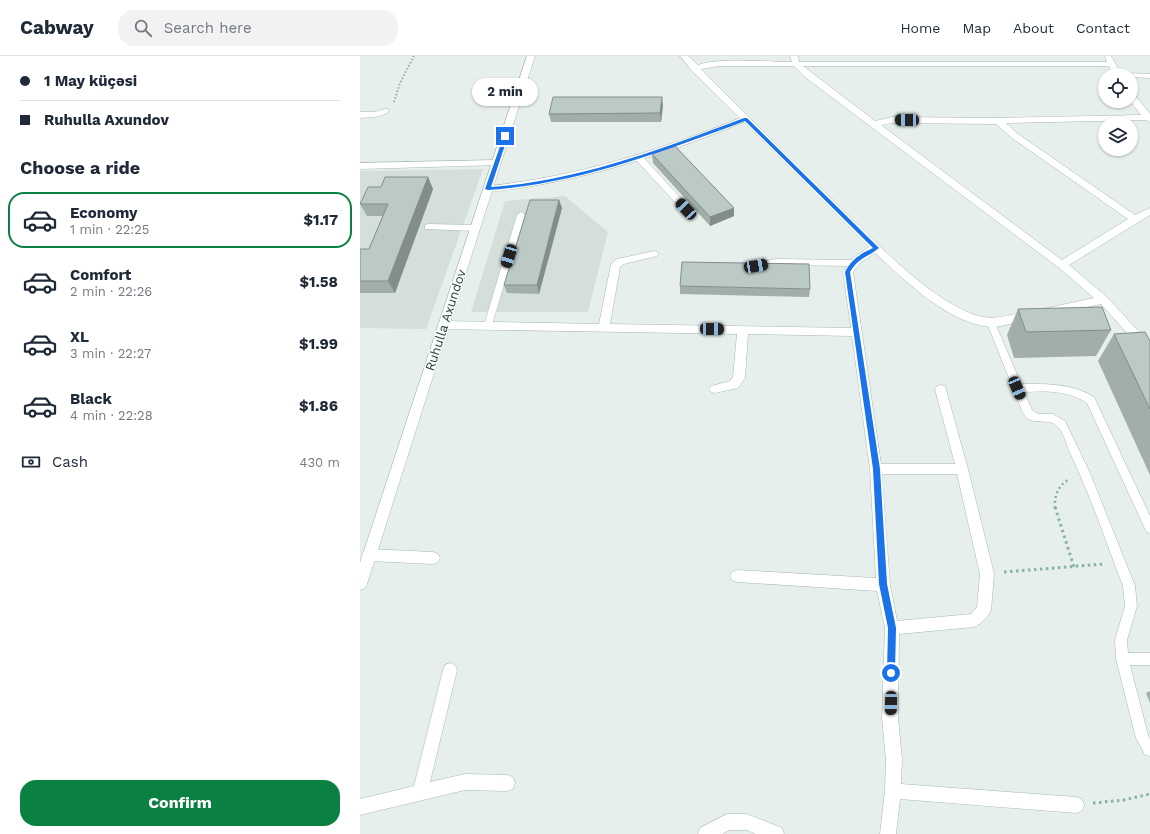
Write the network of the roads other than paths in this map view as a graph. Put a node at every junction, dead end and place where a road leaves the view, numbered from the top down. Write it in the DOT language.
graph roads {
  1 [pos="531,56"];
  2 [pos="684,56"];
  3 [pos="1107,56"];
  4 [pos="795,60"];
  5 [pos="984,60"];
  6 [pos="1111,64"];
  7 [pos="1114,68"];
  8 [pos="695,69"];
  9 [pos="1138,75"];
  10 [pos="1150,76"];
  11 [pos="1138,105"];
  12 [pos="385,111"];
  13 [pos="360,115"];
  14 [pos="1149,118"];
  15 [pos="745,119"];
  16 [pos="998,121"];
  17 [pos="875,124"];
  18 [pos="638,157"];
  19 [pos="497,163"];
  20 [pos="360,166"];
  21 [pos="488,189"];
  22 [pos="686,209"];
  23 [pos="1150,211"];
  24 [pos="521,215"];
  25 [pos="1135,219"];
  26 [pos="428,227"];
  27 [pos="475,228"];
  28 [pos="876,248"];
  29 [pos="654,254"];
  30 [pos="853,263"];
  31 [pos="1062,264"];
  32 [pos="756,266"];
  33 [pos="1103,300"];
  34 [pos="991,323"];
  35 [pos="443,325"];
  36 [pos="488,325"];
  37 [pos="604,327"];
  38 [pos="743,329"];
  39 [pos="857,332"];
  40 [pos="1150,350"];
  41 [pos="1017,388"];
  42 [pos="715,389"];
  43 [pos="941,389"];
  44 [pos="876,469"];
  45 [pos="962,469"];
  46 [pos="1150,528"];
  47 [pos="369,555"];
  48 [pos="433,558"];
  49 [pos="737,576"];
  50 [pos="360,584"];
  51 [pos="883,584"];
  52 [pos="892,628"];
  53 [pos="1122,659"];
  54 [pos="1150,659"];
  55 [pos="450,670"];
  56 [pos="1150,750"];
  57 [pos="506,784"];
  58 [pos="893,791"];
  59 [pos="420,793"];
  60 [pos="1076,804"];
  61 [pos="360,807"];
  62 [pos="706,834"];
  63 [pos="776,834"];
  64 [pos="888,834"];
  1 -- 19 [label="street, Ruhulla Axundov"];
  2 -- 8 [label="street"];
  3 -- 6 [label="street"];
  4 -- 5 [label="street"];
  4 -- 8 [label="street"];
  4 -- 17 [label="street"];
  5 -- 6 [label="street"];
  6 -- 7 [label="street"];
  8 -- 15 [label="street"];
  9 -- 10 [label="street"];
  11 -- 14 [label="street"];
  12 -- 13 [label="street"];
  14 -- 16 [label="street"];
  15 -- 18 [label="street"];
  15 -- 28 [label="street"];
  16 -- 17 [label="street"];
  16 -- 25 [label="street"];
  17 -- 31 [label="street"];
  18 -- 21 [label="street"];
  18 -- 22 [label="lane"];
  19 -- 20 [label="street"];
  19 -- 21 [label="street, Ruhulla Axundov"];
  21 -- 27 [label="street, Ruhulla Axundov"];
  23 -- 25 [label="street"];
  24 -- 36 [label="lane"];
  25 -- 31 [label="street"];
  26 -- 27 [label="lane"];
  27 -- 35 [label="street, Ruhulla Axundov"];
  28 -- 30 [label="street"];
  28 -- 34 [label="street"];
  29 -- 37 [label="street"];
  30 -- 32 [label="lane"];
  30 -- 39 [label="street"];
  31 -- 33 [label="street"];
  33 -- 34 [label="street"];
  33 -- 40 [label="street"];
  34 -- 41 [label="lane"];
  35 -- 36 [label="street"];
  35 -- 47 [label="street, Ruhulla Axundov"];
  36 -- 37 [label="street"];
  37 -- 38 [label="street"];
  38 -- 39 [label="street"];
  38 -- 42 [label="street"];
  39 -- 44 [label="street"];
  41 -- 46 [label="lane"];
  41 -- 53 [label="lane"];
  43 -- 45 [label="street"];
  44 -- 45 [label="street"];
  44 -- 51 [label="street"];
  45 -- 52 [label="street"];
  47 -- 48 [label="street"];
  47 -- 50 [label="street, Ruhulla Axundov"];
  49 -- 51 [label="street"];
  51 -- 52 [label="street"];
  52 -- 58 [label="street"];
  53 -- 54 [label="lane"];
  53 -- 56 [label="lane"];
  55 -- 59 [label="street"];
  57 -- 59 [label="street"];
  58 -- 60 [label="street"];
  58 -- 64 [label="street"];
  59 -- 61 [label="street"];
  62 -- 63 [label="street"];
}
